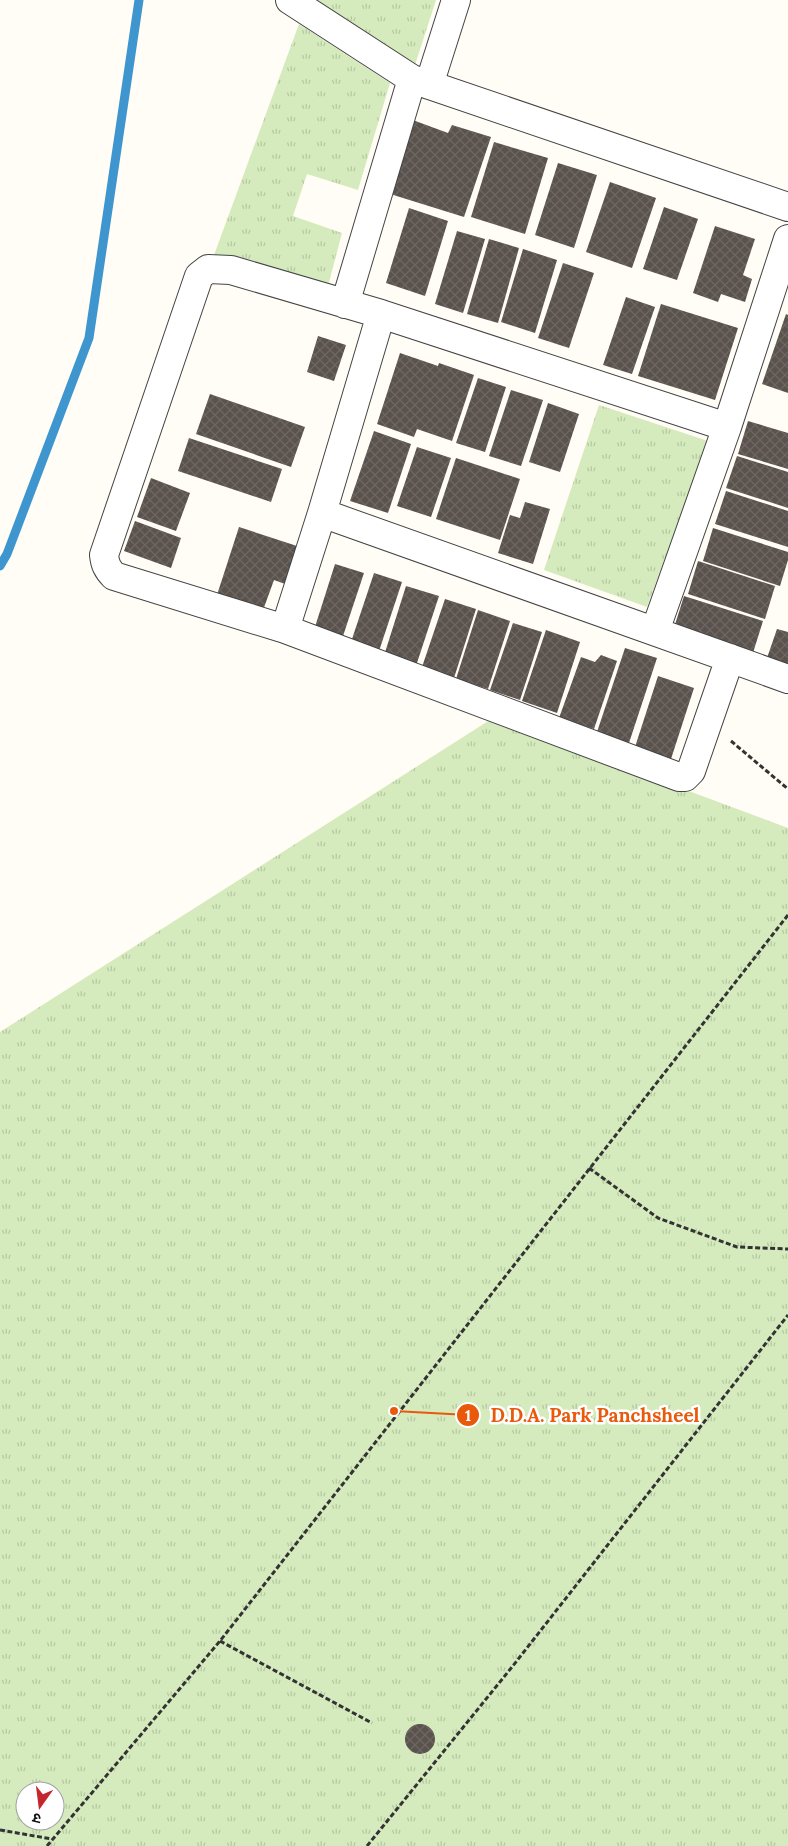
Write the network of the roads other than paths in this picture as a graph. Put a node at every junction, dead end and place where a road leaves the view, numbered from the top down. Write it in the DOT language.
graph roads {
  1 [pos="290,0"];
  2 [pos="456,0"];
  3 [pos="420,82"];
  4 [pos="788,207"];
  5 [pos="788,240"];
  6 [pos="345,304"];
  7 [pos="381,314"];
  8 [pos="727,427"];
  9 [pos="322,513"];
  10 [pos="285,629"];
  11 [pos="655,631"];
  12 [pos="730,658"];
  13 [pos="788,679"];
  1 -- 3 [label="street"];
  2 -- 3 [label="street"];
  3 -- 4 [label="street"];
  3 -- 6 [label="street"];
  5 -- 8 [label="street"];
  6 -- 7 [label="street"];
  6 -- 10 [label="street"];
  7 -- 8 [label="street"];
  7 -- 9 [label="street"];
  8 -- 11 [label="street"];
  9 -- 10 [label="street"];
  9 -- 11 [label="street"];
  10 -- 12 [label="street"];
  11 -- 12 [label="street"];
  12 -- 13 [label="street"];
}
